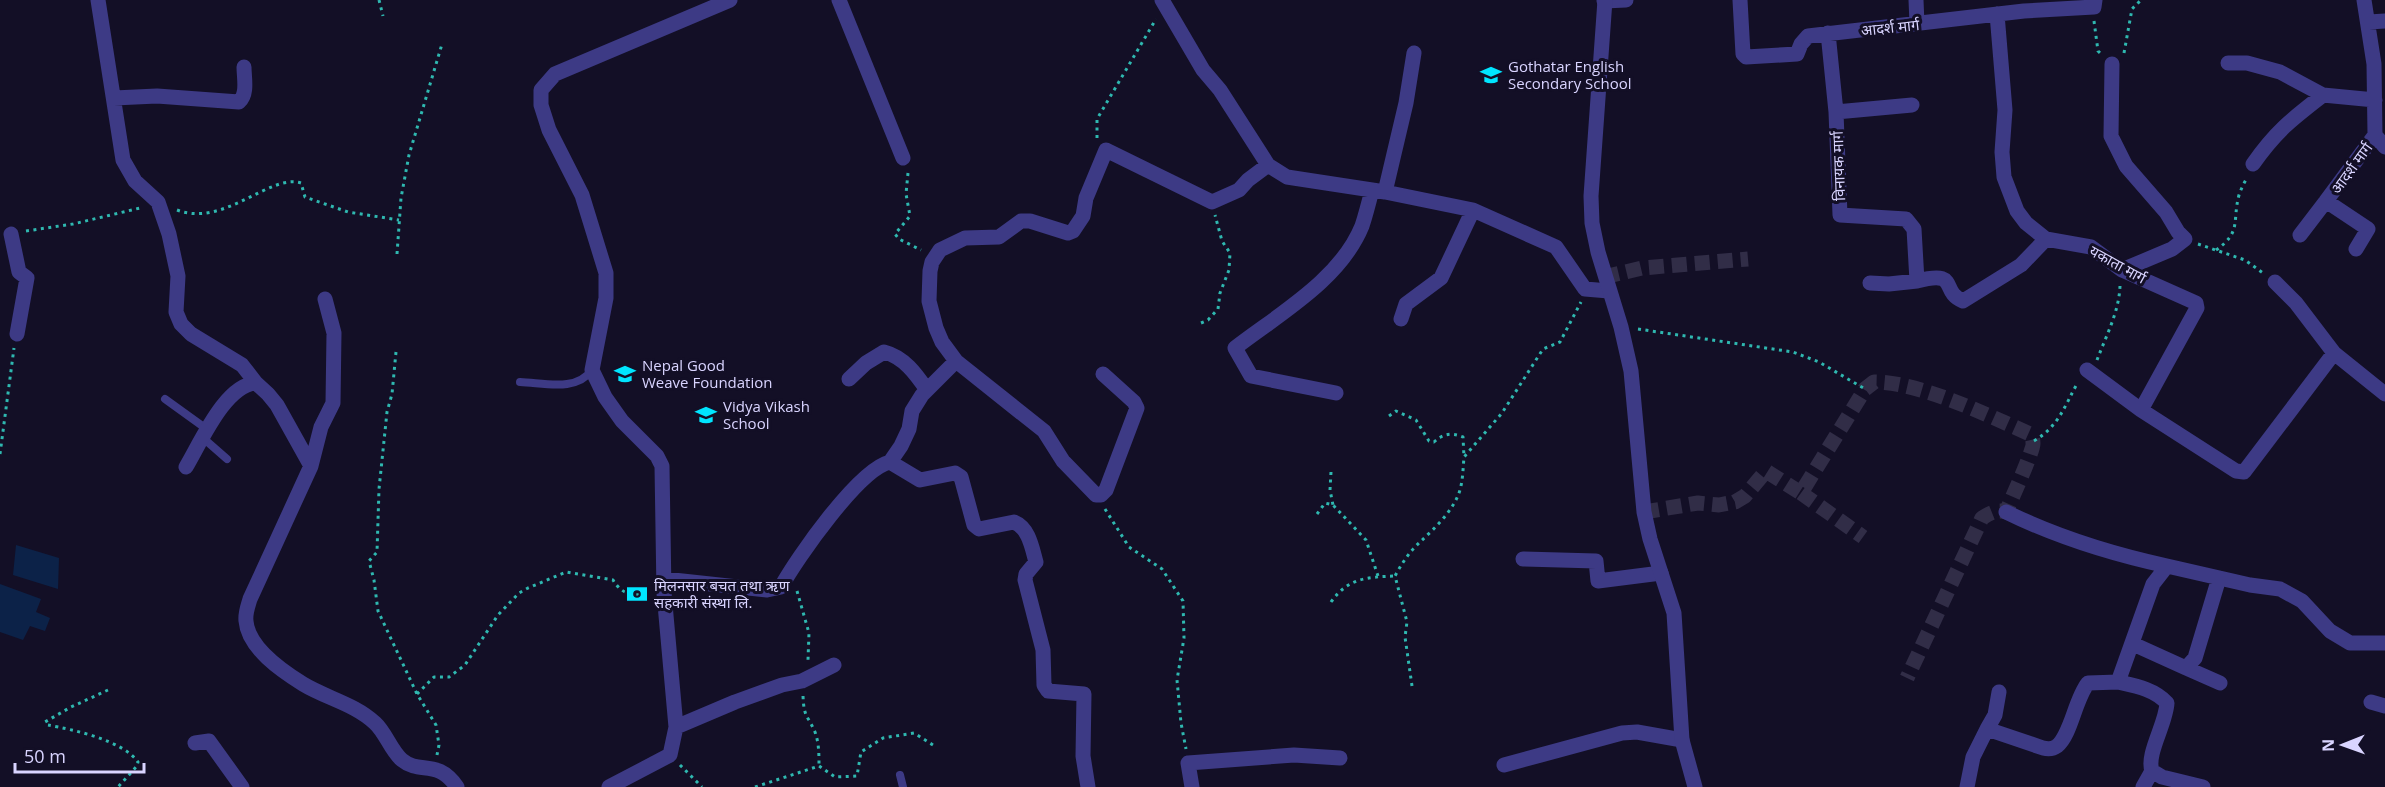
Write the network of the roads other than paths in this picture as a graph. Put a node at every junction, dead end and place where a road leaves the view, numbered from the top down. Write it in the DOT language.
graph roads {
  1 [pos="98,0"];
  2 [pos="730,0"];
  3 [pos="839,0"];
  4 [pos="1626,0"];
  5 [pos="1740,0"];
  6 [pos="1916,0"];
  7 [pos="2364,0"];
  8 [pos="1604,1"];
  9 [pos="1163,2"];
  10 [pos="2095,4"];
  11 [pos="2024,5"];
  12 [pos="1997,14"];
  13 [pos="2385,21"];
  14 [pos="2369,22"];
  15 [pos="1917,24"];
  16 [pos="1828,33"];
  17 [pos="1414,53"];
  18 [pos="2228,63"];
  19 [pos="2112,64"];
  20 [pos="244,67"];
  21 [pos="2380,84"];
  22 [pos="2323,95"];
  23 [pos="114,98"];
  24 [pos="2375,100"];
  25 [pos="1912,105"];
  26 [pos="1836,112"];
  27 [pos="2380,141"];
  28 [pos="903,158"];
  29 [pos="2253,164"];
  30 [pos="1268,165"];
  31 [pos="1378,191"];
  32 [pos="2326,201"];
  33 [pos="1473,210"];
  34 [pos="11,234"];
  35 [pos="2300,235"];
  36 [pos="2046,239"];
  37 [pos="2356,249"];
  38 [pos="2122,270"];
  39 [pos="1917,281"];
  40 [pos="2275,282"];
  41 [pos="1870,283"];
  42 [pos="1609,291"];
  43 [pos="325,299"];
  44 [pos="1401,319"];
  45 [pos="17,334"];
  46 [pos="2334,352"];
  47 [pos="956,361"];
  48 [pos="592,369"];
  49 [pos="2087,370"];
  50 [pos="1102,374"];
  51 [pos="849,379"];
  52 [pos="520,382"];
  53 [pos="256,383"];
  54 [pos="927,390"];
  55 [pos="1336,393"];
  56 [pos="2385,394"];
  57 [pos="165,399"];
  58 [pos="2141,410"];
  59 [pos="205,434"];
  60 [pos="227,459"];
  61 [pos="890,462"];
  62 [pos="186,466"];
  63 [pos="311,466"];
  64 [pos="2006,512"];
  65 [pos="1522,559"];
  66 [pos="2167,566"];
  67 [pos="1661,573"];
  68 [pos="2219,578"];
  69 [pos="664,586"];
  70 [pos="2385,642"];
  71 [pos="2133,644"];
  72 [pos="834,665"];
  73 [pos="2186,668"];
  74 [pos="2118,682"];
  75 [pos="2220,683"];
  76 [pos="1999,692"];
  77 [pos="676,727"];
  78 [pos="1987,729"];
  79 [pos="1682,740"];
  80 [pos="195,743"];
  81 [pos="1340,758"];
  82 [pos="1504,765"];
  83 [pos="2152,771"];
  84 [pos="900,775"];
  85 [pos="242,787"];
  86 [pos="457,787"];
  87 [pos="609,787"];
  88 [pos="903,787"];
  89 [pos="1088,787"];
  90 [pos="1192,787"];
  91 [pos="1695,787"];
  92 [pos="1967,787"];
  93 [pos="2143,787"];
  94 [pos="2203,787"];
  1 -- 23 [label="street"];
  2 -- 48 [label="street"];
  3 -- 28 [label="street"];
  4 -- 8 [label="street"];
  5 -- 16 [label="street, आदर्श मार्ग"];
  6 -- 15 [label="street"];
  7 -- 14 [label="street, आदर्श मार्ग"];
  8 -- 42 [label="street"];
  9 -- 30 [label="street"];
  10 -- 11 [label="street, आदर्श मार्ग"];
  11 -- 12 [label="street, आदर्श मार्ग"];
  12 -- 15 [label="street, आदर्श मार्ग"];
  12 -- 36 [label="street"];
  13 -- 14 [label="street"];
  14 -- 21 [label="street, आदर्श मार्ग"];
  15 -- 16 [label="street, आदर्श मार्ग"];
  16 -- 26 [label="street, विनायक मार्ग"];
  17 -- 31 [label="street"];
  18 -- 22 [label="street"];
  19 -- 38 [label="street"];
  20 -- 23 [label="street"];
  21 -- 24 [label="street, आदर्श मार्ग"];
  22 -- 24 [label="street"];
  22 -- 29 [label="street"];
  23 -- 53 [label="street"];
  24 -- 27 [label="street, आदर्श मार्ग"];
  25 -- 26 [label="street, विनायक मार्ग"];
  26 -- 39 [label="street, विनायक मार्ग"];
  27 -- 32 [label="street, आदर्श मार्ग"];
  30 -- 31 [label="street"];
  30 -- 47 [label="street"];
  31 -- 33 [label="street"];
  31 -- 55 [label="street"];
  32 -- 35 [label="street, आदर्श मार्ग"];
  32 -- 37 [label="street, आदर्श मार्ग"];
  33 -- 42 [label="street"];
  33 -- 44 [label="street"];
  34 -- 45 [label="street"];
  36 -- 38 [label="street, यकाता मार्ग"];
  36 -- 39 [label="street"];
  38 -- 58 [label="street, यकाता मार्ग"];
  39 -- 41 [label="street"];
  40 -- 46 [label="street"];
  42 -- 67 [label="street"];
  43 -- 63 [label="street"];
  46 -- 56 [label="street"];
  46 -- 58 [label="street"];
  47 -- 50 [label="street"];
  47 -- 54 [label="street"];
  48 -- 52 [label="lane"];
  48 -- 69 [label="street"];
  49 -- 58 [label="street"];
  51 -- 54 [label="street"];
  53 -- 59 [label="street"];
  53 -- 63 [label="street"];
  54 -- 61 [label="street"];
  57 -- 59 [label="lane"];
  59 -- 60 [label="lane"];
  59 -- 62 [label="street"];
  61 -- 69 [label="street"];
  61 -- 89 [label="street"];
  63 -- 86 [label="street"];
  64 -- 66 [label="street"];
  65 -- 67 [label="street"];
  66 -- 68 [label="street"];
  66 -- 71 [label="street"];
  67 -- 79 [label="street"];
  68 -- 70 [label="street"];
  68 -- 73 [label="street"];
  69 -- 77 [label="street"];
  71 -- 73 [label="street"];
  71 -- 74 [label="street"];
  72 -- 77 [label="street"];
  73 -- 75 [label="street"];
  74 -- 78 [label="street"];
  74 -- 83 [label="street"];
  76 -- 78 [label="street"];
  77 -- 87 [label="street"];
  78 -- 92 [label="street"];
  79 -- 82 [label="street"];
  79 -- 91 [label="street"];
  80 -- 85 [label="street"];
  81 -- 90 [label="street"];
  83 -- 93 [label="street"];
  83 -- 94 [label="street"];
  84 -- 88 [label="lane"];
}
